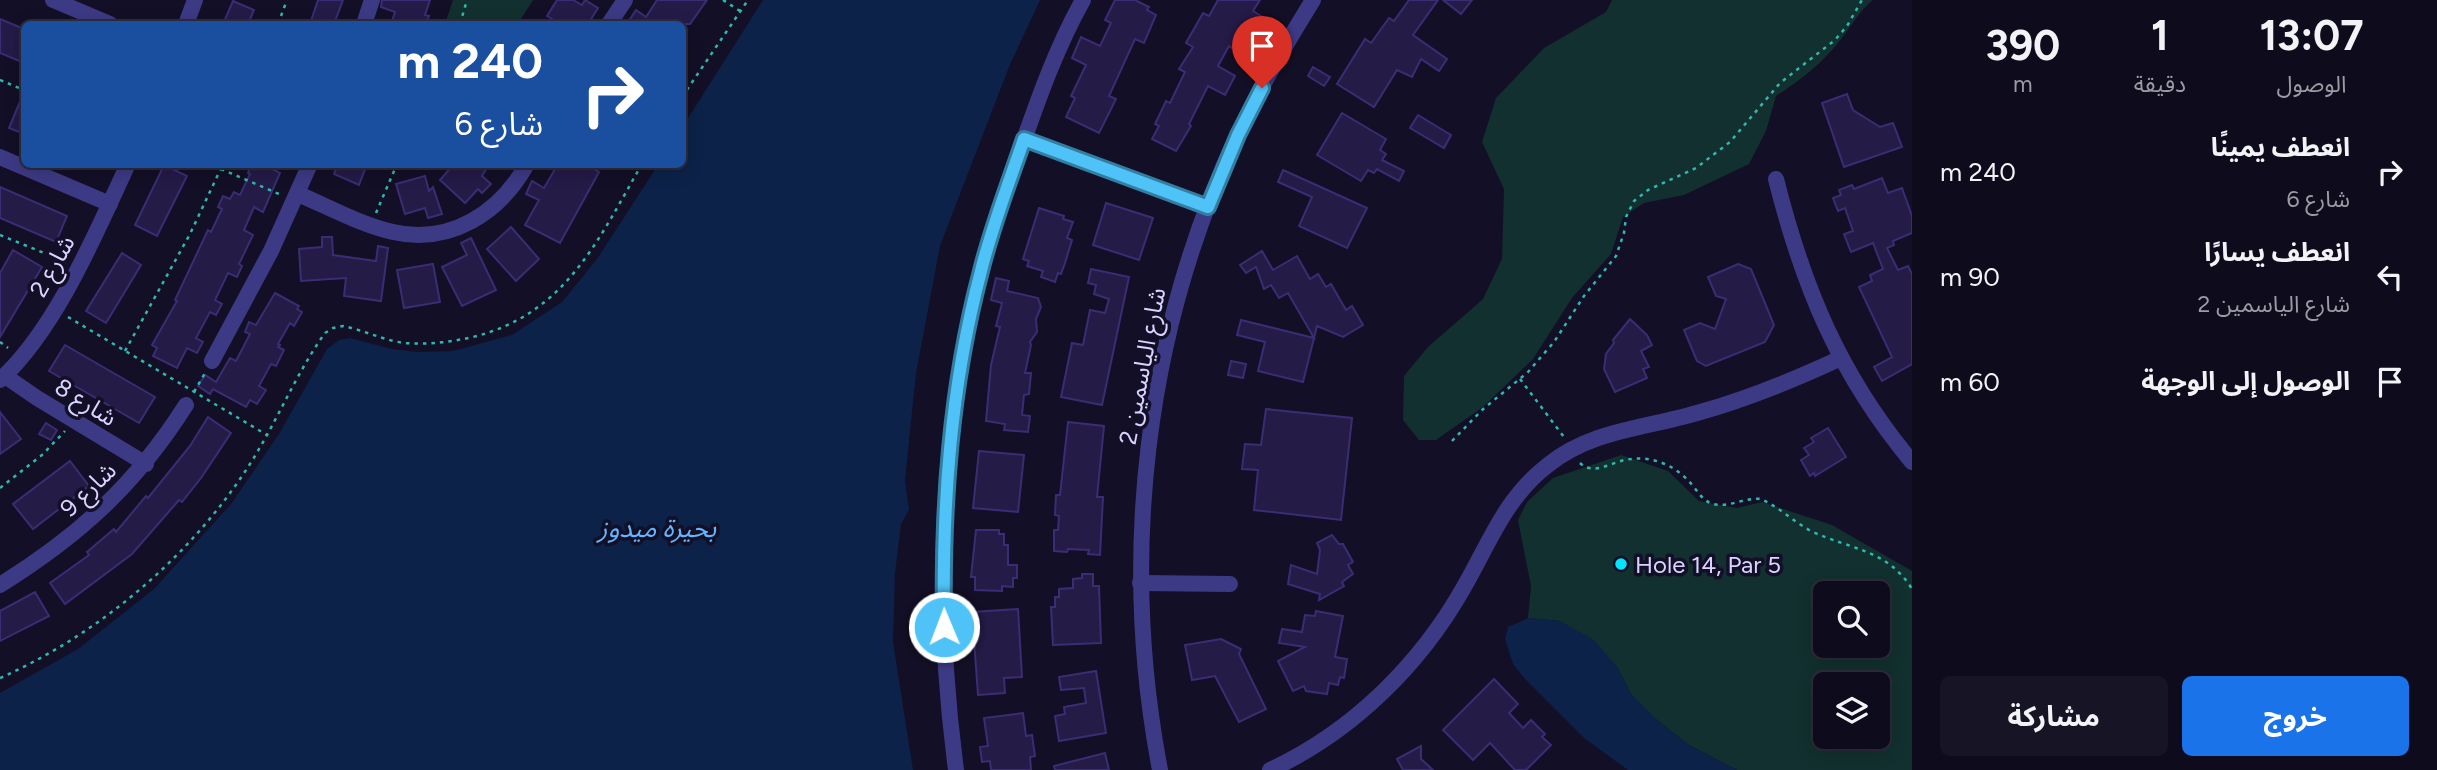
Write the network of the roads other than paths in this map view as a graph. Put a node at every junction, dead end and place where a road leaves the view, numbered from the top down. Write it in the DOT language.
graph roads {
  1 [pos="53,0"];
  2 [pos="195,0"];
  3 [pos="372,0"];
  4 [pos="625,0"];
  5 [pos="1083,0"];
  6 [pos="1313,0"];
  7 [pos="103,21"];
  8 [pos="187,21"];
  9 [pos="365,21"];
  10 [pos="611,21"];
  11 [pos="1024,139"];
  12 [pos="0,156"];
  13 [pos="21,165"];
  14 [pos="28,168"];
  15 [pos="126,168"];
  16 [pos="308,168"];
  17 [pos="524,168"];
  18 [pos="1776,179"];
  19 [pos="298,194"];
  20 [pos="110,204"];
  21 [pos="1208,207"];
  22 [pos="1841,358"];
  23 [pos="212,361"];
  24 [pos="2,378"];
  25 [pos="190,399"];
  26 [pos="1912,462"];
  27 [pos="146,464"];
  28 [pos="1140,583"];
  29 [pos="1230,584"];
  30 [pos="0,585"];
  31 [pos="956,770"];
  32 [pos="1160,770"];
  33 [pos="1270,770"];
  1 -- 7 [label="street"];
  2 -- 8 [label="street"];
  3 -- 9 [label="street"];
  4 -- 10 [label="street"];
  5 -- 11 [label="street"];
  6 -- 21 [label="street, شارع الياسمين 2"];
  11 -- 21 [label="street"];
  11 -- 31 [label="street"];
  12 -- 13 [label="street"];
  14 -- 20 [label="street"];
  15 -- 20 [label="street, شارع 2"];
  16 -- 19 [label="street"];
  17 -- 19 [label="street"];
  18 -- 22 [label="street"];
  19 -- 23 [label="street"];
  20 -- 24 [label="street, شارع 2"];
  21 -- 28 [label="street, شارع الياسمين 2"];
  22 -- 26 [label="street"];
  22 -- 33 [label="street"];
  24 -- 27 [label="street, شارع 8"];
  25 -- 27 [label="street, شارع 9"];
  27 -- 30 [label="street, شارع 9"];
  28 -- 29 [label="street"];
  28 -- 32 [label="street, شارع الياسمين 2"];
}
